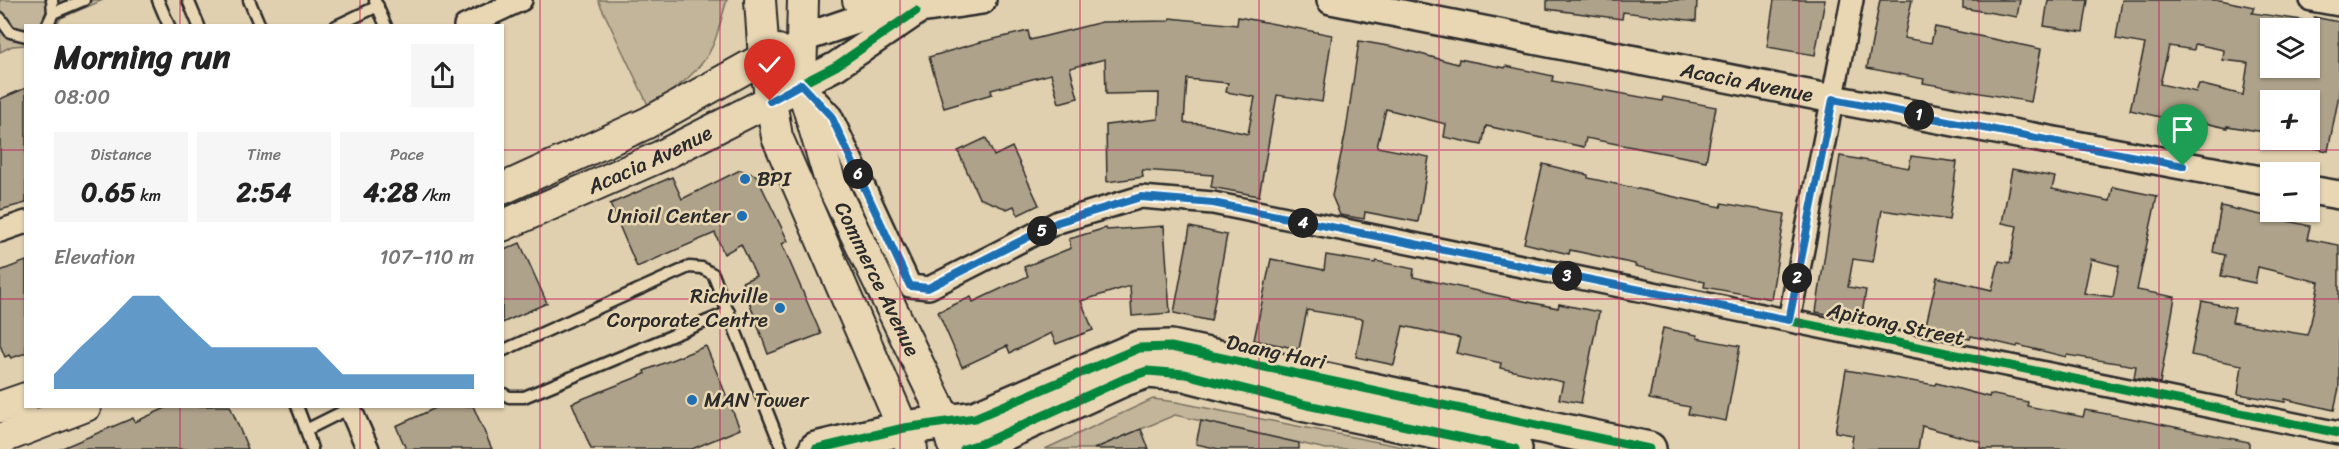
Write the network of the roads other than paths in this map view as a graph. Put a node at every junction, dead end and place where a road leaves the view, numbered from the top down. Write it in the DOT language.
graph roads {
  1 [pos="52,0"];
  2 [pos="84,0"];
  3 [pos="158,0"];
  4 [pos="188,0"];
  5 [pos="249,0"];
  6 [pos="521,0"];
  7 [pos="760,0"];
  8 [pos="802,0"];
  9 [pos="858,0"];
  10 [pos="982,0"];
  11 [pos="1331,0"];
  12 [pos="1852,0"];
  13 [pos="2311,0"];
  14 [pos="376,3"];
  15 [pos="2339,5"];
  16 [pos="905,12"];
  17 [pos="53,13"];
  18 [pos="0,18"];
  19 [pos="48,24"];
  20 [pos="168,24"];
  21 [pos="198,24"];
  22 [pos="259,24"];
  23 [pos="339,24"];
  24 [pos="385,24"];
  25 [pos="469,24"];
  26 [pos="10,32"];
  27 [pos="24,36"];
  28 [pos="803,38"];
  29 [pos="0,39"];
  30 [pos="764,58"];
  31 [pos="801,84"];
  32 [pos="1833,99"];
  33 [pos="770,101"];
  34 [pos="2260,180"];
  35 [pos="504,188"];
  36 [pos="2320,192"];
  37 [pos="2339,195"];
  38 [pos="24,223"];
  39 [pos="504,225"];
  40 [pos="0,231"];
  41 [pos="729,312"];
  42 [pos="1789,320"];
  43 [pos="504,350"];
  44 [pos="504,394"];
  45 [pos="24,399"];
  46 [pos="0,407"];
  47 [pos="81,408"];
  48 [pos="298,408"];
  49 [pos="347,408"];
  50 [pos="349,408"];
  51 [pos="306,430"];
  52 [pos="2339,433"];
  53 [pos="950,435"];
  54 [pos="908,438"];
  55 [pos="0,439"];
  56 [pos="1509,441"];
  57 [pos="312,449"];
  58 [pos="368,449"];
  59 [pos="782,449"];
  60 [pos="816,449"];
  61 [pos="964,449"];
  62 [pos="1649,449"];
  1 -- 17 [label="lane"];
  2 -- 17 [label="lane"];
  3 -- 20 [label="lane"];
  4 -- 21 [label="lane"];
  5 -- 22 [label="lane"];
  6 -- 25 [label="street"];
  7 -- 30 [label="main road, Commerce Avenue"];
  8 -- 28 [label="main road, Commerce Avenue"];
  9 -- 16 [label="main road"];
  10 -- 16 [label="street, Acacia Avenue"];
  11 -- 32 [label="street, Acacia Avenue"];
  12 -- 32 [label="street"];
  13 -- 15 [label="street"];
  14 -- 23 [label="lane"];
  14 -- 24 [label="lane"];
  16 -- 28 [label="street, Acacia Avenue"];
  16 -- 31 [label="street, Acacia Avenue"];
  17 -- 19 [label="lane"];
  18 -- 26 [label="lane"];
  26 -- 27 [label="lane"];
  26 -- 29 [label="lane"];
  28 -- 30 [label="main road, Acacia Avenue"];
  28 -- 31 [label="main road, Commerce Avenue"];
  30 -- 33 [label="main road, Commerce Avenue"];
  30 -- 35 [label="main road, Acacia Avenue"];
  31 -- 33 [label="main road, Acacia Avenue"];
  31 -- 42 [label="street, Apitong Street"];
  31 -- 53 [label="main road, Commerce Avenue"];
  32 -- 34 [label="street, Acacia Avenue"];
  32 -- 42 [label="street"];
  33 -- 39 [label="main road, Acacia Avenue"];
  33 -- 54 [label="main road, Commerce Avenue"];
  36 -- 37 [label="street"];
  38 -- 40 [label="street"];
  41 -- 43 [label="lane"];
  41 -- 44 [label="lane"];
  41 -- 59 [label="lane"];
  42 -- 52 [label="street, Apitong Street"];
  45 -- 46 [label="main road"];
  47 -- 55 [label="main road"];
  48 -- 51 [label="lane"];
  49 -- 51 [label="lane"];
  50 -- 58 [label="street"];
  51 -- 57 [label="lane"];
  53 -- 54 [label="main road, Daang Hari"];
  53 -- 56 [label="main road, Daang Hari"];
  54 -- 60 [label="main road, Daang Hari"];
  56 -- 61 [label="main road, Daang Hari"];
  56 -- 62 [label="main road, Daang Hari"];
}
